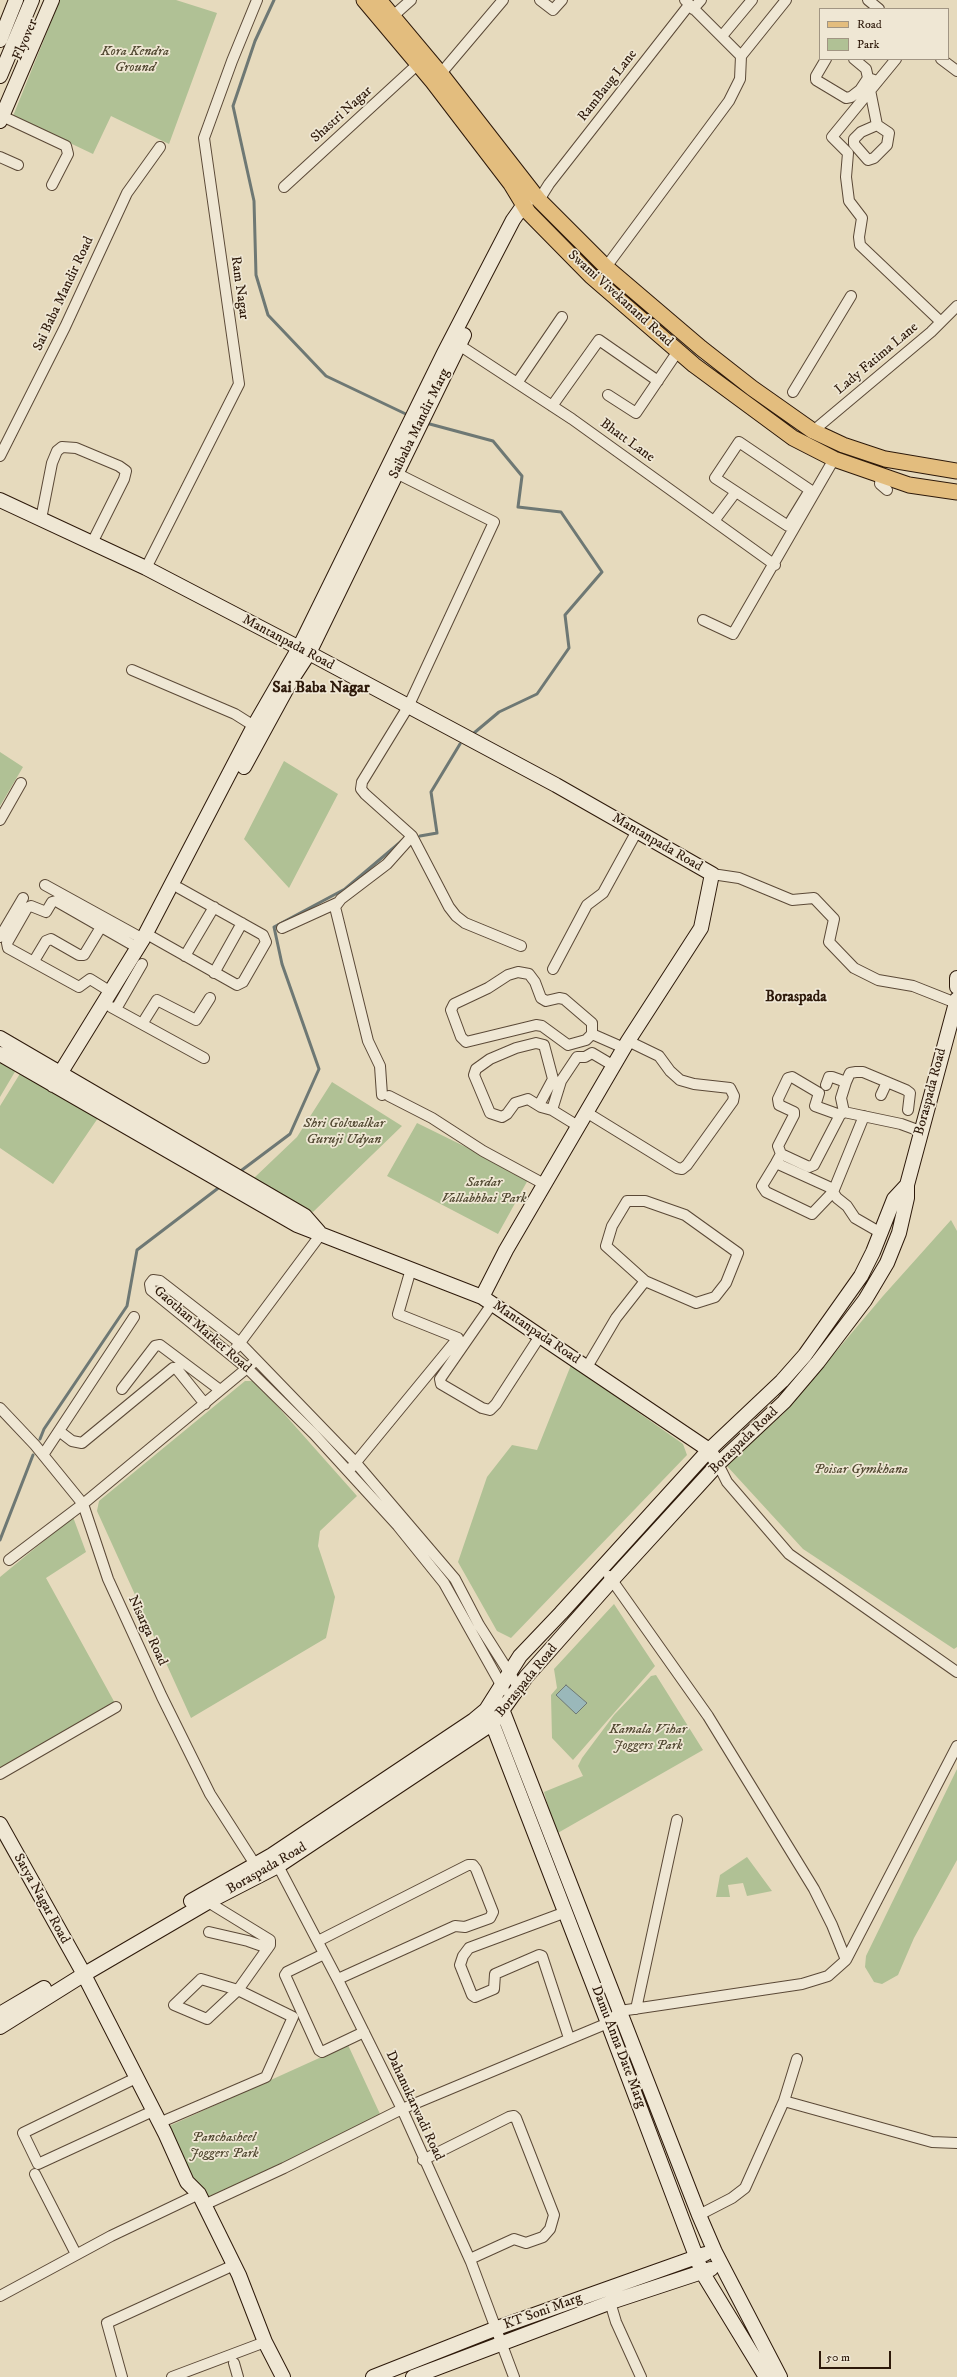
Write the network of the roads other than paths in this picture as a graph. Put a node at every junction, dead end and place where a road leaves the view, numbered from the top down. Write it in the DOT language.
graph roads {
  1 [pos="16,0"];
  2 [pos="32,0"];
  3 [pos="44,0"];
  4 [pos="52,0"];
  5 [pos="257,0"];
  6 [pos="364,0"];
  7 [pos="379,0"];
  8 [pos="411,0"];
  9 [pos="503,0"];
  10 [pos="540,0"];
  11 [pos="562,0"];
  12 [pos="701,0"];
  13 [pos="752,0"];
  14 [pos="786,0"];
  15 [pos="868,0"];
  16 [pos="689,5"];
  17 [pos="878,8"];
  18 [pos="393,16"];
  19 [pos="722,36"];
  20 [pos="0,40"];
  21 [pos="741,56"];
  22 [pos="825,60"];
  23 [pos="855,60"];
  24 [pos="895,60"];
  25 [pos="943,60"];
  26 [pos="418,64"];
  27 [pos="957,71"];
  28 [pos="0,76"];
  29 [pos="437,78"];
  30 [pos="873,80"];
  31 [pos="870,90"];
  32 [pos="1,113"];
  33 [pos="877,125"];
  34 [pos="160,147"];
  35 [pos="0,157"];
  36 [pos="18,165"];
  37 [pos="52,185"];
  38 [pos="284,187"];
  39 [pos="536,197"];
  40 [pos="526,208"];
  41 [pos="606,267"];
  42 [pos="851,296"];
  43 [pos="957,306"];
  44 [pos="562,317"];
  45 [pos="940,322"];
  46 [pos="459,345"];
  47 [pos="678,351"];
  48 [pos="658,381"];
  49 [pos="517,383"];
  50 [pos="793,392"];
  51 [pos="608,395"];
  52 [pos="552,406"];
  53 [pos="417,419"];
  54 [pos="813,430"];
  55 [pos="0,456"];
  56 [pos="834,459"];
  57 [pos="391,470"];
  58 [pos="957,471"];
  59 [pos="881,476"];
  60 [pos="887,490"];
  61 [pos="735,492"];
  62 [pos="957,492"];
  63 [pos="0,500"];
  64 [pos="42,514"];
  65 [pos="714,521"];
  66 [pos="95,538"];
  67 [pos="775,565"];
  68 [pos="146,568"];
  69 [pos="703,620"];
  70 [pos="304,650"];
  71 [pos="132,670"];
  72 [pos="408,707"];
  73 [pos="254,726"];
  74 [pos="21,783"];
  75 [pos="0,820"];
  76 [pos="637,831"];
  77 [pos="412,836"];
  78 [pos="712,874"];
  79 [pos="45,885"];
  80 [pos="179,888"];
  81 [pos="23,898"];
  82 [pos="337,903"];
  83 [pos="214,907"];
  84 [pos="242,923"];
  85 [pos="101,927"];
  86 [pos="282,928"];
  87 [pos="0,937"];
  88 [pos="522,946"];
  89 [pos="144,953"];
  90 [pos="185,956"];
  91 [pos="34,961"];
  92 [pos="553,969"];
  93 [pos="214,973"];
  94 [pos="957,978"];
  95 [pos="957,987"];
  96 [pos="111,992"];
  97 [pos="210,998"];
  98 [pos="956,1001"];
  99 [pos="114,1008"];
  100 [pos="142,1024"];
  101 [pos="597,1036"];
  102 [pos="0,1038"];
  103 [pos="625,1047"];
  104 [pos="0,1054"];
  105 [pos="204,1058"];
  106 [pos="614,1066"];
  107 [pos="60,1081"];
  108 [pos="846,1082"];
  109 [pos="887,1082"];
  110 [pos="826,1085"];
  111 [pos="881,1095"];
  112 [pos="539,1105"];
  113 [pos="552,1110"];
  114 [pos="908,1110"];
  115 [pos="586,1112"];
  116 [pos="842,1113"];
  117 [pos="864,1116"];
  118 [pos="578,1126"];
  119 [pos="920,1131"];
  120 [pos="779,1159"];
  121 [pos="544,1184"];
  122 [pos="907,1185"];
  123 [pos="833,1192"];
  124 [pos="881,1233"];
  125 [pos="321,1234"];
  126 [pos="411,1269"];
  127 [pos="858,1280"];
  128 [pos="645,1281"];
  129 [pos="872,1289"];
  130 [pos="487,1300"];
  131 [pos="134,1317"];
  132 [pos="540,1336"];
  133 [pos="240,1343"];
  134 [pos="230,1354"];
  135 [pos="256,1359"];
  136 [pos="587,1368"];
  137 [pos="248,1369"];
  138 [pos="122,1389"];
  139 [pos="220,1390"];
  140 [pos="205,1404"];
  141 [pos="0,1408"];
  142 [pos="59,1431"];
  143 [pos="709,1450"];
  144 [pos="43,1455"];
  145 [pos="356,1464"];
  146 [pos="718,1464"];
  147 [pos="348,1472"];
  148 [pos="83,1504"];
  149 [pos="388,1508"];
  150 [pos="432,1550"];
  151 [pos="423,1557"];
  152 [pos="9,1560"];
  153 [pos="602,1566"];
  154 [pos="612,1580"];
  155 [pos="471,1619"];
  156 [pos="957,1672"];
  157 [pos="509,1673"];
  158 [pos="519,1688"];
  159 [pos="498,1691"];
  160 [pos="507,1705"];
  161 [pos="116,1707"];
  162 [pos="486,1710"];
  163 [pos="493,1723"];
  164 [pos="957,1746"];
  165 [pos="0,1774"];
  166 [pos="677,1820"];
  167 [pos="0,1824"];
  168 [pos="554,1842"];
  169 [pos="541,1848"];
  170 [pos="275,1860"];
  171 [pos="258,1869"];
  172 [pos="208,1902"];
  173 [pos="566,1912"];
  174 [pos="209,1932"];
  175 [pos="318,1941"];
  176 [pos="268,1948"];
  177 [pos="324,1954"];
  178 [pos="846,1960"];
  179 [pos="81,1971"];
  180 [pos="338,1980"];
  181 [pos="238,1990"];
  182 [pos="636,2009"];
  183 [pos="620,2011"];
  184 [pos="0,2014"];
  185 [pos="608,2022"];
  186 [pos="0,2027"];
  187 [pos="364,2032"];
  188 [pos="569,2038"];
  189 [pos="797,2059"];
  190 [pos="136,2078"];
  191 [pos="784,2101"];
  192 [pos="402,2109"];
  193 [pos="156,2117"];
  194 [pos="957,2143"];
  195 [pos="423,2160"];
  196 [pos="35,2174"];
  197 [pos="201,2199"];
  198 [pos="699,2215"];
  199 [pos="715,2252"];
  200 [pos="76,2254"];
  201 [pos="697,2255"];
  202 [pos="470,2259"];
  203 [pos="234,2265"];
  204 [pos="722,2266"];
  205 [pos="702,2272"];
  206 [pos="0,2296"];
  207 [pos="610,2302"];
  208 [pos="497,2328"];
  209 [pos="265,2342"];
  210 [pos="502,2343"];
  211 [pos="234,2364"];
  212 [pos="122,2377"];
  213 [pos="172,2377"];
  214 [pos="238,2377"];
  215 [pos="283,2377"];
  216 [pos="374,2377"];
  217 [pos="413,2377"];
  218 [pos="514,2377"];
  219 [pos="641,2377"];
  220 [pos="766,2377"];
  221 [pos="780,2377"];
  1 -- 20 [label="street"];
  2 -- 28 [label="street, Flyover"];
  3 -- 32 [label="street, Flyover"];
  4 -- 32 [label="street"];
  5 -- 68 [label="street, Ram Nagar"];
  6 -- 26 [label="main road, Swami Vivekanand Road"];
  7 -- 18 [label="main road, Swami Vivekanand Road"];
  8 -- 18 [label="street"];
  9 -- 29 [label="street"];
  10 -- 11 [label="street"];
  12 -- 16 [label="street, RamBaug Lane"];
  13 -- 19 [label="street"];
  14 -- 21 [label="street"];
  15 -- 17 [label="street"];
  16 -- 19 [label="street"];
  16 -- 39 [label="street, RamBaug Lane"];
  18 -- 29 [label="main road, Swami Vivekanand Road"];
  19 -- 21 [label="street"];
  21 -- 41 [label="street"];
  22 -- 30 [label="street"];
  23 -- 30 [label="street"];
  24 -- 30 [label="street"];
  25 -- 27 [label="street"];
  26 -- 29 [label="main road, Swami Vivekanand Road"];
  26 -- 38 [label="street, Shastri Nagar"];
  29 -- 39 [label="main road, Swami Vivekanand Road"];
  29 -- 40 [label="main road, Swami Vivekanand Road"];
  30 -- 31 [label="street"];
  31 -- 33 [label="street"];
  31 -- 45 [label="street"];
  32 -- 37 [label="street"];
  34 -- 55 [label="street, Sai Baba Mandir Road"];
  35 -- 36 [label="street"];
  39 -- 40 [label="street, Saibaba Mandir Marg"];
  39 -- 41 [label="main road, Swami Vivekanand Road"];
  40 -- 46 [label="street, Saibaba Mandir Marg"];
  40 -- 47 [label="main road, Swami Vivekanand Road"];
  40 -- 53 [label="street, Saibaba Mandir Marg"];
  41 -- 54 [label="main road, Swami Vivekanand Road"];
  42 -- 50 [label="street"];
  43 -- 45 [label="street, Lady Fatima Lane"];
  44 -- 49 [label="street"];
  45 -- 54 [label="street, Lady Fatima Lane"];
  46 -- 49 [label="street, Bhatt Lane"];
  46 -- 53 [label="street, Saibaba Mandir Marg"];
  47 -- 48 [label="street"];
  47 -- 56 [label="main road, Swami Vivekanand Road"];
  48 -- 51 [label="street"];
  48 -- 52 [label="street"];
  49 -- 52 [label="street, Bhatt Lane"];
  52 -- 65 [label="street, Bhatt Lane"];
  53 -- 57 [label="street, Saibaba Mandir Marg"];
  54 -- 58 [label="main road, Swami Vivekanand Road"];
  56 -- 59 [label="main road, Swami Vivekanand Road"];
  56 -- 67 [label="street"];
  57 -- 70 [label="street, Saibaba Mandir Marg"];
  57 -- 72 [label="street"];
  59 -- 60 [label="street"];
  59 -- 62 [label="main road, Swami Vivekanand Road"];
  61 -- 61 [label="street"];
  61 -- 65 [label="street"];
  63 -- 64 [label="street, Mantanpada Road"];
  64 -- 66 [label="street, Mantanpada Road"];
  64 -- 66 [label="street"];
  65 -- 67 [label="street, Bhatt Lane"];
  66 -- 68 [label="street, Mantanpada Road"];
  67 -- 69 [label="street"];
  68 -- 70 [label="street, Mantanpada Road"];
  70 -- 72 [label="street, Mantanpada Road"];
  70 -- 73 [label="street"];
  70 -- 80 [label="street"];
  71 -- 73 [label="street"];
  72 -- 76 [label="street, Mantanpada Road"];
  72 -- 77 [label="street"];
  73 -- 89 [label="street"];
  74 -- 75 [label="street"];
  76 -- 78 [label="street, Mantanpada Road"];
  76 -- 92 [label="street"];
  77 -- 82 [label="street"];
  77 -- 88 [label="street"];
  78 -- 98 [label="street"];
  78 -- 103 [label="street, Mantanpada Road"];
  79 -- 89 [label="street"];
  80 -- 83 [label="street"];
  80 -- 89 [label="street"];
  81 -- 87 [label="street"];
  82 -- 86 [label="street"];
  82 -- 121 [label="street"];
  83 -- 84 [label="street"];
  83 -- 90 [label="street"];
  84 -- 93 [label="street"];
  84 -- 93 [label="street"];
  85 -- 89 [label="street"];
  85 -- 91 [label="street"];
  85 -- 91 [label="street"];
  89 -- 90 [label="street"];
  89 -- 96 [label="street"];
  89 -- 99 [label="street"];
  90 -- 93 [label="street"];
  91 -- 96 [label="street"];
  94 -- 95 [label="street"];
  96 -- 107 [label="street"];
  97 -- 100 [label="street"];
  98 -- 119 [label="street, Boraspada Road"];
  99 -- 100 [label="street"];
  99 -- 107 [label="street"];
  100 -- 105 [label="street"];
  101 -- 101 [label="street"];
  101 -- 103 [label="street"];
  102 -- 107 [label="street"];
  103 -- 106 [label="street, Mantanpada Road"];
  103 -- 115 [label="street"];
  104 -- 107 [label="street"];
  106 -- 113 [label="street"];
  106 -- 115 [label="street, Mantanpada Road"];
  107 -- 125 [label="street"];
  108 -- 109 [label="street"];
  108 -- 110 [label="street"];
  108 -- 116 [label="street"];
  109 -- 111 [label="street"];
  109 -- 114 [label="street"];
  112 -- 112 [label="street"];
  112 -- 113 [label="street"];
  113 -- 118 [label="street"];
  115 -- 118 [label="street, Mantanpada Road"];
  116 -- 117 [label="street"];
  116 -- 120 [label="street"];
  116 -- 120 [label="street"];
  117 -- 119 [label="street"];
  117 -- 123 [label="street"];
  118 -- 121 [label="street, Mantanpada Road"];
  119 -- 122 [label="street, Boraspada Road"];
  120 -- 123 [label="street"];
  120 -- 123 [label="street"];
  121 -- 130 [label="street, Mantanpada Road"];
  122 -- 124 [label="street, Boraspada Road"];
  122 -- 129 [label="street, Boraspada Road"];
  123 -- 124 [label="street"];
  124 -- 127 [label="street, Boraspada Road"];
  125 -- 126 [label="street"];
  125 -- 133 [label="street"];
  126 -- 130 [label="street"];
  126 -- 145 [label="street"];
  127 -- 129 [label="street"];
  127 -- 143 [label="street, Boraspada Road"];
  128 -- 128 [label="street"];
  128 -- 136 [label="street"];
  129 -- 146 [label="street, Boraspada Road"];
  130 -- 132 [label="street, Mantanpada Road"];
  130 -- 132 [label="street"];
  131 -- 142 [label="street"];
  132 -- 136 [label="street, Mantanpada Road"];
  133 -- 134 [label="street"];
  133 -- 134 [label="street, Gaothan Market Road"];
  133 -- 135 [label="street, Gaothan Market Road"];
  134 -- 137 [label="street, Gaothan Market Road"];
  135 -- 137 [label="street"];
  135 -- 145 [label="street, Gaothan Market Road"];
  136 -- 143 [label="street, Mantanpada Road"];
  137 -- 139 [label="street"];
  137 -- 147 [label="street, Gaothan Market Road"];
  138 -- 139 [label="street"];
  139 -- 140 [label="street"];
  140 -- 142 [label="street"];
  140 -- 148 [label="street"];
  141 -- 144 [label="street, Nisarga Road"];
  142 -- 144 [label="street"];
  143 -- 146 [label="street, Mantanpada Road"];
  143 -- 153 [label="street, Boraspada Road"];
  144 -- 148 [label="street, Nisarga Road"];
  145 -- 147 [label="street"];
  145 -- 149 [label="street, Gaothan Market Road"];
  146 -- 154 [label="street, Boraspada Road"];
  146 -- 156 [label="street"];
  147 -- 149 [label="street, Gaothan Market Road"];
  148 -- 152 [label="street"];
  148 -- 171 [label="street, Nisarga Road"];
  149 -- 150 [label="street, Gaothan Market Road"];
  149 -- 151 [label="street, Gaothan Market Road"];
  150 -- 151 [label="street"];
  150 -- 155 [label="street, Gaothan Market Road"];
  151 -- 155 [label="street, Gaothan Market Road"];
  153 -- 154 [label="street"];
  153 -- 157 [label="street, Boraspada Road"];
  154 -- 158 [label="street, Boraspada Road"];
  154 -- 178 [label="street"];
  155 -- 157 [label="street, Gaothan Market Road"];
  155 -- 159 [label="street, Gaothan Market Road"];
  157 -- 158 [label="street, Gaothan Market Road"];
  157 -- 159 [label="street, Boraspada Road"];
  158 -- 160 [label="street, Boraspada Road"];
  159 -- 160 [label="street, Gaothan Market Road"];
  159 -- 162 [label="street, Boraspada Road"];
  160 -- 163 [label="street, Boraspada Road"];
  160 -- 168 [label="street, Damu Anna Date Marg"];
  161 -- 165 [label="street"];
  162 -- 163 [label="street, Damu Anna Date Marg"];
  162 -- 170 [label="street, Boraspada Road"];
  163 -- 169 [label="street, Damu Anna Date Marg"];
  163 -- 170 [label="street, Boraspada Road"];
  164 -- 178 [label="street"];
  166 -- 182 [label="street"];
  167 -- 179 [label="street, Satya Nagar Road"];
  168 -- 169 [label="street"];
  168 -- 183 [label="street, Damu Anna Date Marg"];
  169 -- 173 [label="street, Damu Anna Date Marg"];
  170 -- 171 [label="street, Boraspada Road"];
  170 -- 175 [label="street, Dahanukarwadi Road"];
  171 -- 172 [label="street, Boraspada Road"];
  171 -- 179 [label="street, Boraspada Road"];
  172 -- 176 [label="street"];
  172 -- 179 [label="street, Boraspada Road"];
  173 -- 185 [label="street, Damu Anna Date Marg"];
  173 -- 188 [label="street"];
  174 -- 176 [label="street"];
  175 -- 177 [label="street, Dahanukarwadi Road"];
  175 -- 180 [label="street"];
  176 -- 181 [label="street"];
  177 -- 180 [label="street, Dahanukarwadi Road"];
  177 -- 187 [label="street"];
  178 -- 182 [label="street"];
  179 -- 184 [label="street, Boraspada Road"];
  179 -- 186 [label="street, Boraspada Road"];
  179 -- 190 [label="street, Satya Nagar Road"];
  180 -- 187 [label="street, Dahanukarwadi Road"];
  181 -- 181 [label="street"];
  181 -- 193 [label="street"];
  182 -- 183 [label="street"];
  183 -- 185 [label="street"];
  183 -- 198 [label="street, Damu Anna Date Marg"];
  185 -- 188 [label="street"];
  185 -- 201 [label="street, Damu Anna Date Marg"];
  187 -- 192 [label="street, Dahanukarwadi Road"];
  188 -- 192 [label="street"];
  189 -- 191 [label="street"];
  190 -- 193 [label="street, Satya Nagar Road"];
  190 -- 193 [label="street"];
  191 -- 194 [label="street"];
  191 -- 198 [label="street"];
  192 -- 195 [label="street, Dahanukarwadi Road"];
  192 -- 197 [label="street"];
  193 -- 197 [label="street, Satya Nagar Road"];
  195 -- 202 [label="street, Dahanukarwadi Road"];
  195 -- 202 [label="street"];
  196 -- 200 [label="street"];
  197 -- 200 [label="street"];
  197 -- 203 [label="street, Satya Nagar Road"];
  198 -- 199 [label="street, Damu Anna Date Marg"];
  199 -- 201 [label="street, KT Soni Marg"];
  199 -- 204 [label="street, Damu Anna Date Marg"];
  200 -- 206 [label="street"];
  201 -- 205 [label="street, Damu Anna Date Marg"];
  201 -- 208 [label="street, KT Soni Marg"];
  202 -- 208 [label="street, Dahanukarwadi Road"];
  203 -- 209 [label="street, Satya Nagar Road"];
  203 -- 212 [label="street"];
  204 -- 205 [label="street, KT Soni Marg"];
  204 -- 221 [label="street, Damu Anna Date Marg"];
  205 -- 207 [label="street, KT Soni Marg"];
  205 -- 220 [label="street, Damu Anna Date Marg"];
  207 -- 210 [label="street, KT Soni Marg"];
  207 -- 219 [label="street"];
  208 -- 210 [label="street, Dahanukarwadi Road"];
  208 -- 216 [label="street, KT Soni Marg"];
  209 -- 213 [label="street"];
  209 -- 215 [label="street, Satya Nagar Road"];
  210 -- 217 [label="street, KT Soni Marg"];
  210 -- 218 [label="street, Dahanukarwadi Road"];
  211 -- 214 [label="street"];
}
